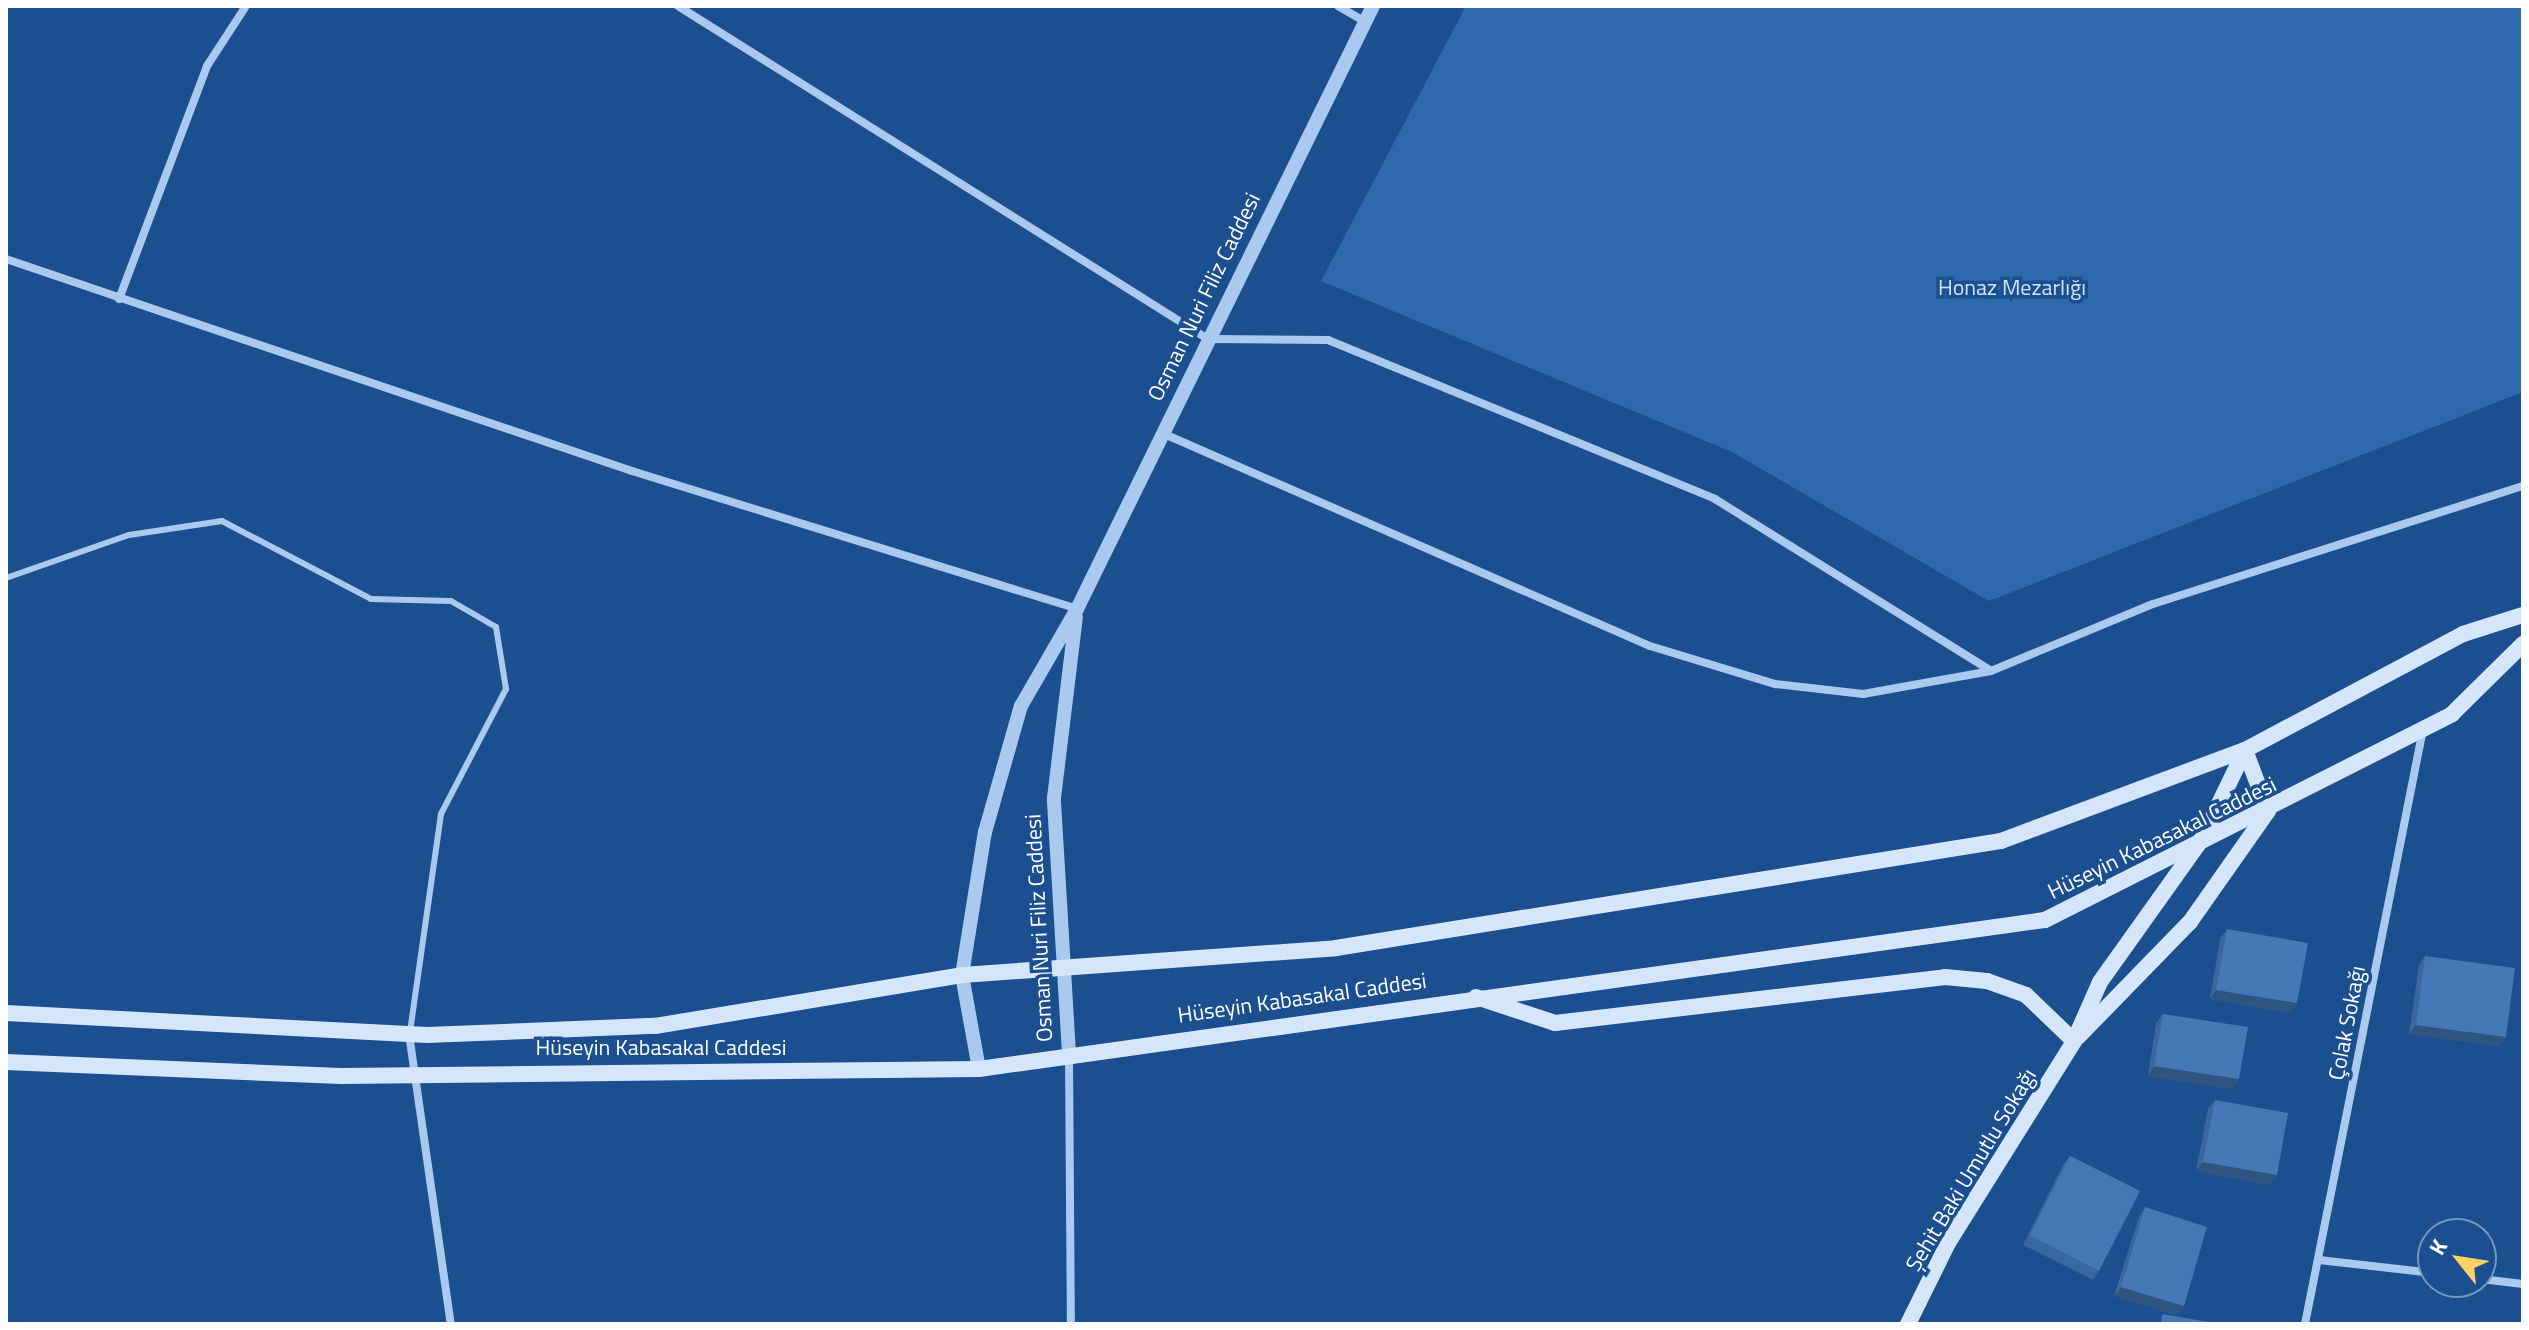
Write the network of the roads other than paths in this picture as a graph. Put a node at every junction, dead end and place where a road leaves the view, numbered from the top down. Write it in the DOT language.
graph roads {
  1 [pos="246,6"];
  2 [pos="678,6"];
  3 [pos="1338,6"];
  4 [pos="1373,6"];
  5 [pos="1364,21"];
  6 [pos="6,259"];
  7 [pos="119,299"];
  8 [pos="1208,339"];
  9 [pos="1162,433"];
  10 [pos="2523,486"];
  11 [pos="6,578"];
  12 [pos="1077,609"];
  13 [pos="2523,615"];
  14 [pos="2523,644"];
  15 [pos="1991,671"];
  16 [pos="2423,729"];
  17 [pos="2245,750"];
  18 [pos="2268,811"];
  19 [pos="2202,839"];
  20 [pos="1062,968"];
  21 [pos="962,975"];
  22 [pos="1471,996"];
  23 [pos="6,1013"];
  24 [pos="409,1034"];
  25 [pos="2074,1041"];
  26 [pos="1069,1054"];
  27 [pos="6,1062"];
  28 [pos="979,1069"];
  29 [pos="410,1072"];
  30 [pos="2319,1260"];
  31 [pos="2417,1271"];
  32 [pos="2497,1281"];
  33 [pos="2523,1284"];
  34 [pos="451,1324"];
  35 [pos="1071,1324"];
  36 [pos="1908,1324"];
  37 [pos="2305,1324"];
  1 -- 7 [label="street"];
  2 -- 8 [label="street"];
  3 -- 5 [label="street"];
  4 -- 5 [label="street, Osman Nuri Filiz Caddesi"];
  5 -- 8 [label="street, Osman Nuri Filiz Caddesi"];
  6 -- 7 [label="street"];
  7 -- 12 [label="street"];
  8 -- 9 [label="street, Osman Nuri Filiz Caddesi"];
  8 -- 15 [label="street"];
  9 -- 12 [label="street, Osman Nuri Filiz Caddesi"];
  9 -- 15 [label="street"];
  10 -- 15 [label="street"];
  11 -- 24 [label="lane"];
  12 -- 20 [label="street, Osman Nuri Filiz Caddesi"];
  12 -- 21 [label="street, Osman Nuri Filiz Caddesi"];
  13 -- 17 [label="main road, Hüseyin Kabasakal Caddesi"];
  14 -- 16 [label="main road, Hüseyin Kabasakal Caddesi"];
  16 -- 18 [label="main road, Hüseyin Kabasakal Caddesi"];
  16 -- 30 [label="street, Çolak Sokağı"];
  17 -- 18 [label="main road"];
  17 -- 19 [label="main road"];
  17 -- 20 [label="main road, Hüseyin Kabasakal Caddesi"];
  18 -- 19 [label="main road, Hüseyin Kabasakal Caddesi"];
  18 -- 25 [label="main road"];
  19 -- 22 [label="main road, Hüseyin Kabasakal Caddesi"];
  19 -- 25 [label="main road"];
  20 -- 21 [label="main road, Hüseyin Kabasakal Caddesi"];
  20 -- 26 [label="street, Osman Nuri Filiz Caddesi"];
  21 -- 24 [label="main road, Hüseyin Kabasakal Caddesi"];
  21 -- 28 [label="street, Osman Nuri Filiz Caddesi"];
  22 -- 25 [label="main road"];
  22 -- 26 [label="main road, Hüseyin Kabasakal Caddesi"];
  23 -- 24 [label="main road, Hüseyin Kabasakal Caddesi"];
  24 -- 29 [label="street"];
  25 -- 36 [label="main road, Şehit Baki Umutlu Sokağı"];
  26 -- 28 [label="main road, Hüseyin Kabasakal Caddesi"];
  26 -- 35 [label="street"];
  27 -- 29 [label="main road, Hüseyin Kabasakal Caddesi"];
  28 -- 29 [label="main road, Hüseyin Kabasakal Caddesi"];
  29 -- 34 [label="street"];
  30 -- 31 [label="street"];
  30 -- 37 [label="street, Çolak Sokağı"];
  32 -- 33 [label="street"];
}
